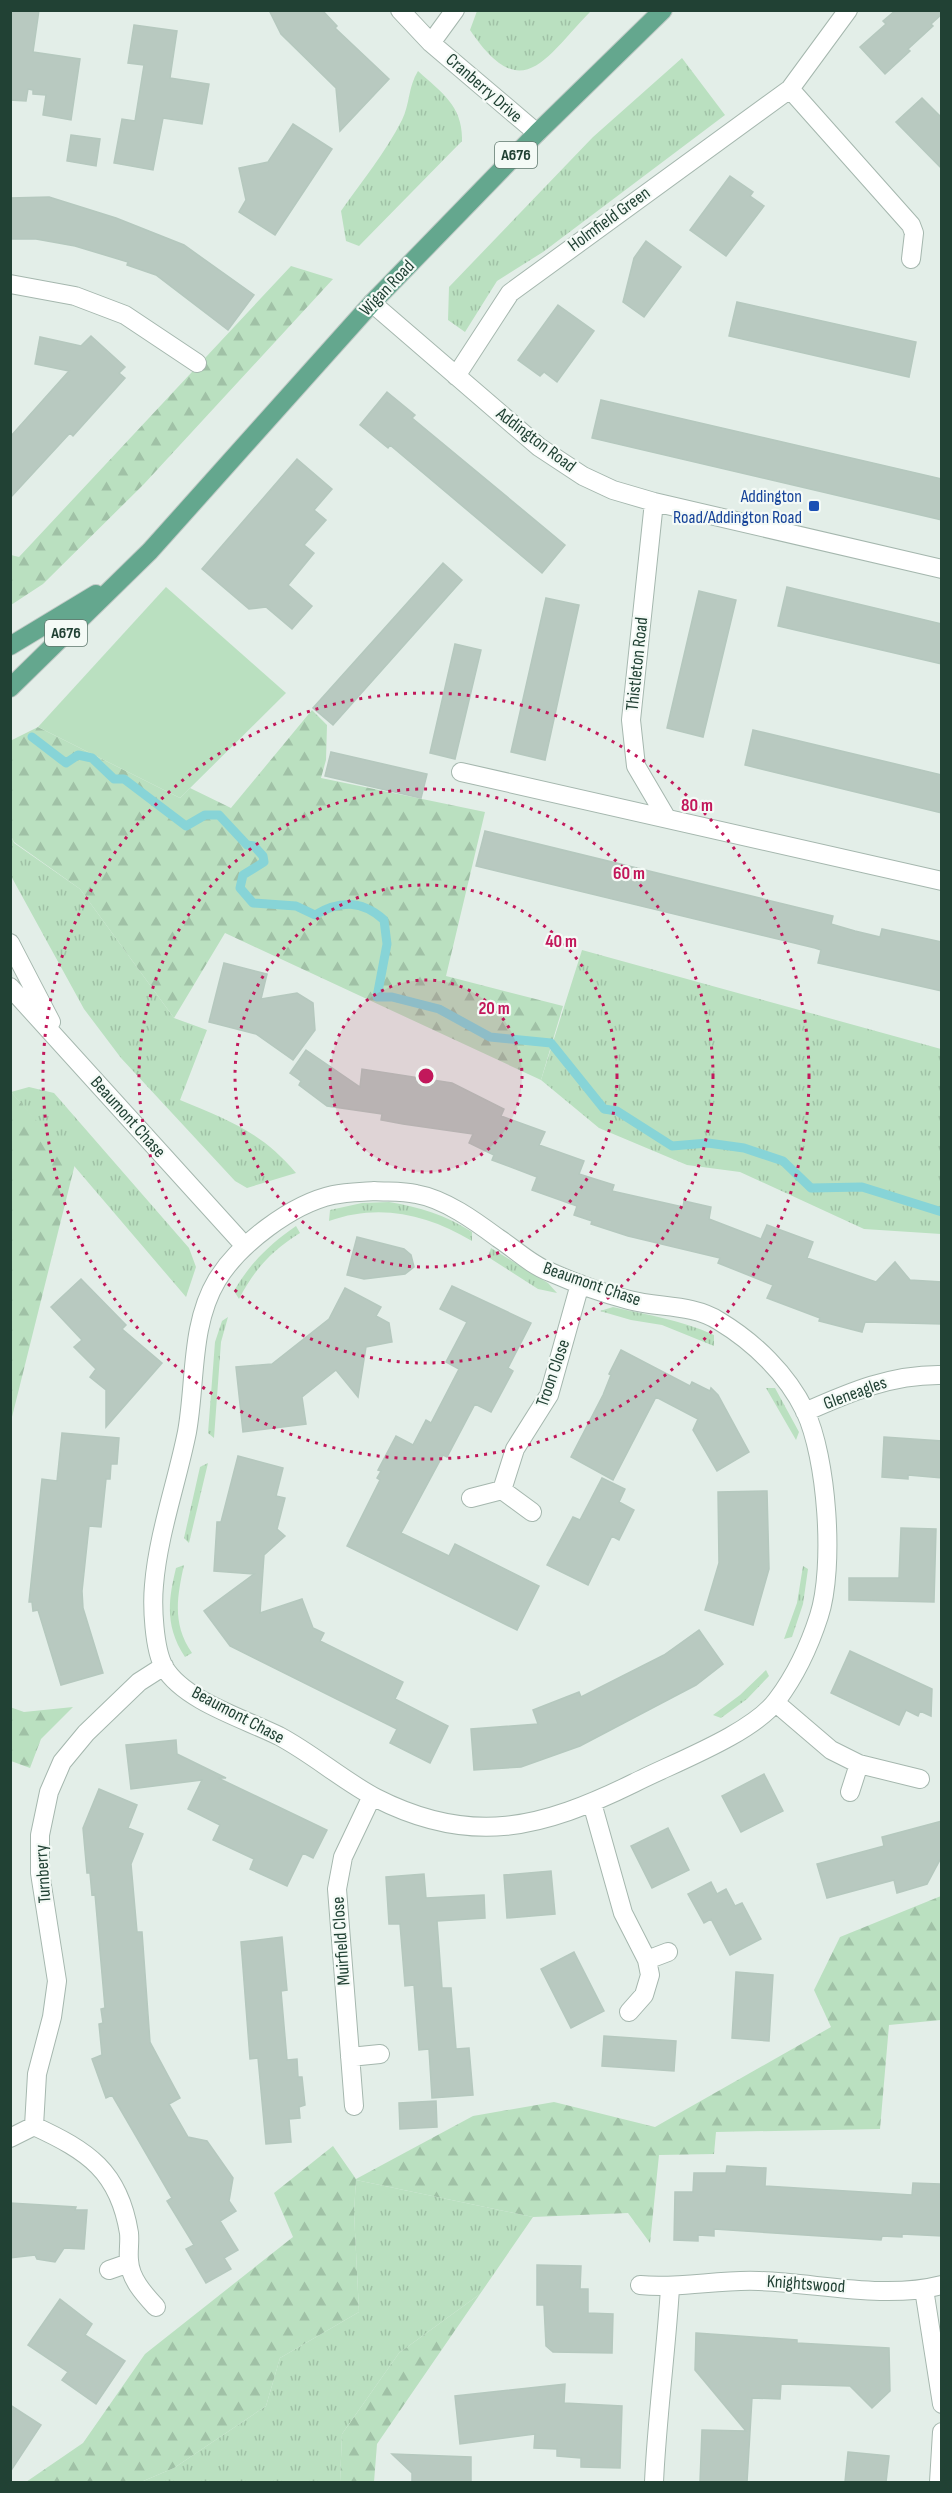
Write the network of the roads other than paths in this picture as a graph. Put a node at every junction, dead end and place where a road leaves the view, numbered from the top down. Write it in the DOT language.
graph roads {
  1 [pos="400,10"];
  2 [pos="455,10"];
  3 [pos="663,10"];
  4 [pos="848,10"];
  5 [pos="431,43"];
  6 [pos="790,88"];
  7 [pos="537,133"];
  8 [pos="911,260"];
  9 [pos="10,284"];
  10 [pos="372,303"];
  11 [pos="197,363"];
  12 [pos="456,376"];
  13 [pos="654,502"];
  14 [pos="942,569"];
  15 [pos="122,578"];
  16 [pos="10,646"];
  17 [pos="10,688"];
  18 [pos="461,772"];
  19 [pos="666,817"];
  20 [pos="942,881"];
  21 [pos="10,943"];
  22 [pos="10,987"];
  23 [pos="61,1043"];
  24 [pos="244,1245"];
  25 [pos="580,1284"];
  26 [pos="942,1375"];
  27 [pos="805,1412"];
  28 [pos="502,1491"];
  29 [pos="471,1498"];
  30 [pos="532,1512"];
  31 [pos="164,1666"];
  32 [pos="776,1703"];
  33 [pos="859,1764"];
  34 [pos="920,1779"];
  35 [pos="850,1792"];
  36 [pos="372,1796"];
  37 [pos="592,1803"];
  38 [pos="668,1952"];
  39 [pos="647,1960"];
  40 [pos="628,2012"];
  41 [pos="380,2054"];
  42 [pos="350,2056"];
  43 [pos="354,2106"];
  44 [pos="34,2126"];
  45 [pos="10,2138"];
  46 [pos="129,2263"];
  47 [pos="109,2270"];
  48 [pos="640,2285"];
  49 [pos="933,2287"];
  50 [pos="670,2288"];
  51 [pos="156,2307"];
  52 [pos="942,2404"];
  53 [pos="942,2432"];
  54 [pos="654,2482"];
  55 [pos="939,2482"];
  1 -- 5 [label="street, Cranberry Drive"];
  2 -- 5 [label="street, Cranberry Drive"];
  3 -- 7 [label="main road, Wigan Road / A676"];
  4 -- 6 [label="street, Holmfield Green"];
  5 -- 7 [label="street, Cranberry Drive"];
  6 -- 8 [label="street"];
  6 -- 12 [label="street, Holmfield Green"];
  7 -- 10 [label="main road, Wigan Road / A676"];
  9 -- 11 [label="street"];
  10 -- 12 [label="street, Addington Road"];
  10 -- 15 [label="main road, Wigan Road / A676"];
  12 -- 13 [label="street, Addington Road"];
  13 -- 14 [label="street, Addington Road"];
  13 -- 19 [label="street, Thistleton Road"];
  15 -- 16 [label="main road, Wigan Road / A676"];
  15 -- 17 [label="main road, Wigan Road / A676"];
  18 -- 19 [label="street"];
  19 -- 20 [label="street"];
  21 -- 23 [label="street, Beaumont Chase"];
  22 -- 23 [label="street, Beaumont Chase"];
  23 -- 24 [label="street, Beaumont Chase"];
  24 -- 25 [label="street, Beaumont Chase"];
  24 -- 31 [label="street, Beaumont Chase"];
  25 -- 27 [label="street, Beaumont Chase"];
  25 -- 28 [label="street, Troon Close"];
  26 -- 27 [label="street, Gleneagles"];
  27 -- 32 [label="street, Beaumont Chase"];
  28 -- 29 [label="street"];
  28 -- 30 [label="street"];
  31 -- 36 [label="street, Beaumont Chase"];
  31 -- 44 [label="street, Turnberry"];
  32 -- 33 [label="street"];
  32 -- 37 [label="street, Beaumont Chase"];
  33 -- 34 [label="street"];
  33 -- 35 [label="street"];
  36 -- 37 [label="street, Beaumont Chase"];
  36 -- 42 [label="street, Muirfield Close"];
  37 -- 39 [label="street"];
  38 -- 39 [label="street"];
  39 -- 40 [label="street"];
  41 -- 42 [label="street"];
  42 -- 43 [label="street, Muirfield Close"];
  44 -- 45 [label="street"];
  44 -- 46 [label="street"];
  46 -- 47 [label="street"];
  46 -- 51 [label="street"];
  48 -- 50 [label="street, Knightswood"];
  49 -- 50 [label="street, Knightswood"];
  49 -- 52 [label="street"];
  50 -- 54 [label="street"];
  53 -- 55 [label="street"];
}
